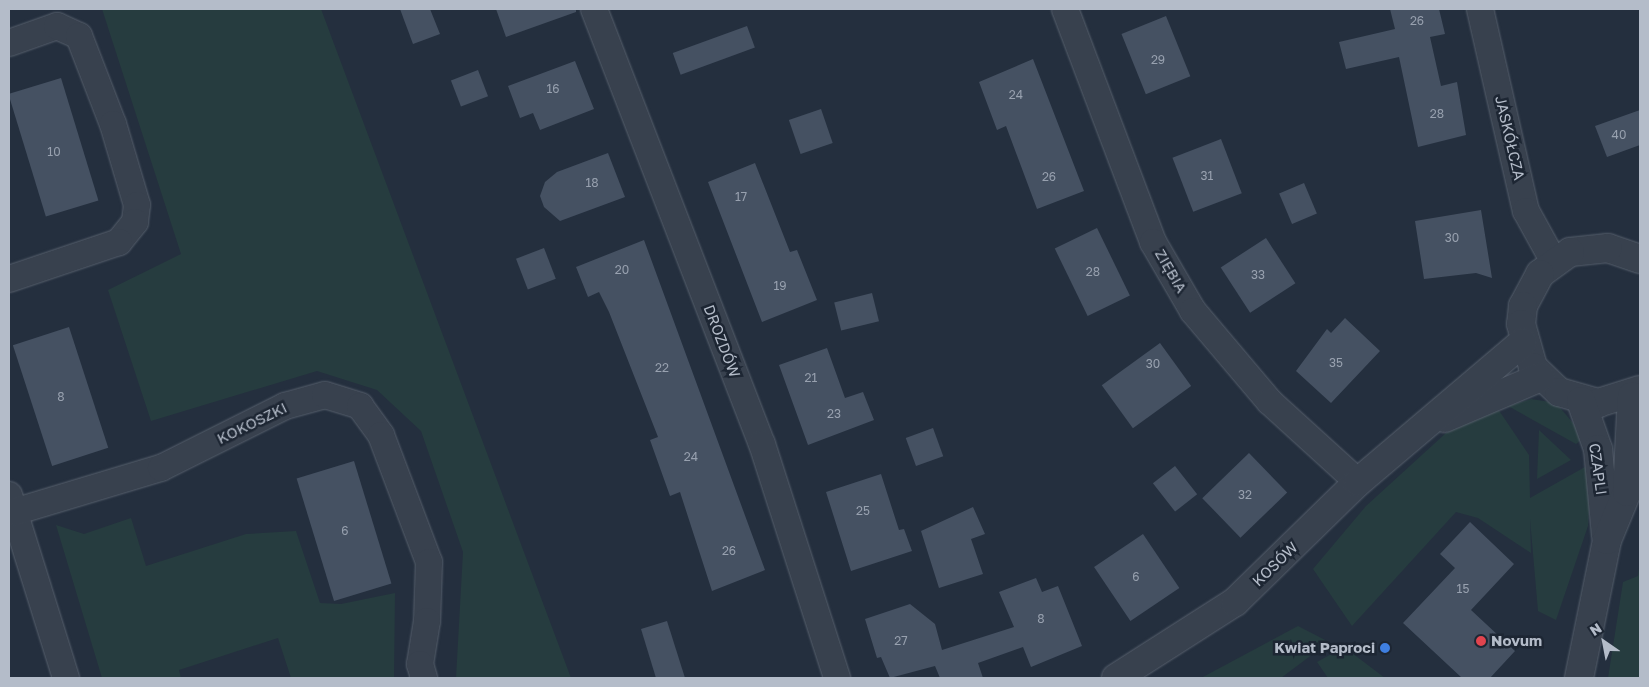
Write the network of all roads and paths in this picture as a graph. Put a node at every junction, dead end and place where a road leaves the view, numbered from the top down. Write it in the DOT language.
graph roads {
  1 [pos="594,9"];
  2 [pos="1065,9"];
  3 [pos="1480,9"];
  4 [pos="9,43"];
  5 [pos="1636,249"];
  6 [pos="1554,262"];
  7 [pos="9,279"];
  8 [pos="1522,342"];
  9 [pos="1541,377"];
  10 [pos="1636,393"];
  11 [pos="1580,401"];
  12 [pos="1419,429"];
  13 [pos="1358,482"];
  14 [pos="12,503"];
  15 [pos="1607,540"];
  16 [pos="66,678"];
  17 [pos="424,678"];
  18 [pos="837,678"];
  19 [pos="1116,678"];
  20 [pos="1579,678"];
  1 -- 18 [label="street, DROZDÓW"];
  2 -- 13 [label="street, ZIĘBIA"];
  3 -- 6 [label="street, JASKÓŁCZA"];
  4 -- 7 [label="street"];
  5 -- 6 [label="street"];
  6 -- 8 [label="street"];
  8 -- 9 [label="street"];
  8 -- 12 [label="street, KOSÓW"];
  9 -- 11 [label="street"];
  9 -- 12 [label="street, KOSÓW"];
  10 -- 11 [label="street"];
  10 -- 15 [label="street, CZAPLI"];
  11 -- 15 [label="street, CZAPLI"];
  12 -- 13 [label="street, KOSÓW"];
  13 -- 19 [label="street, KOSÓW"];
  14 -- 16 [label="street, KOKOSZKI"];
  14 -- 17 [label="street, KOKOSZKI"];
  15 -- 20 [label="street, CZAPLI"];
}
